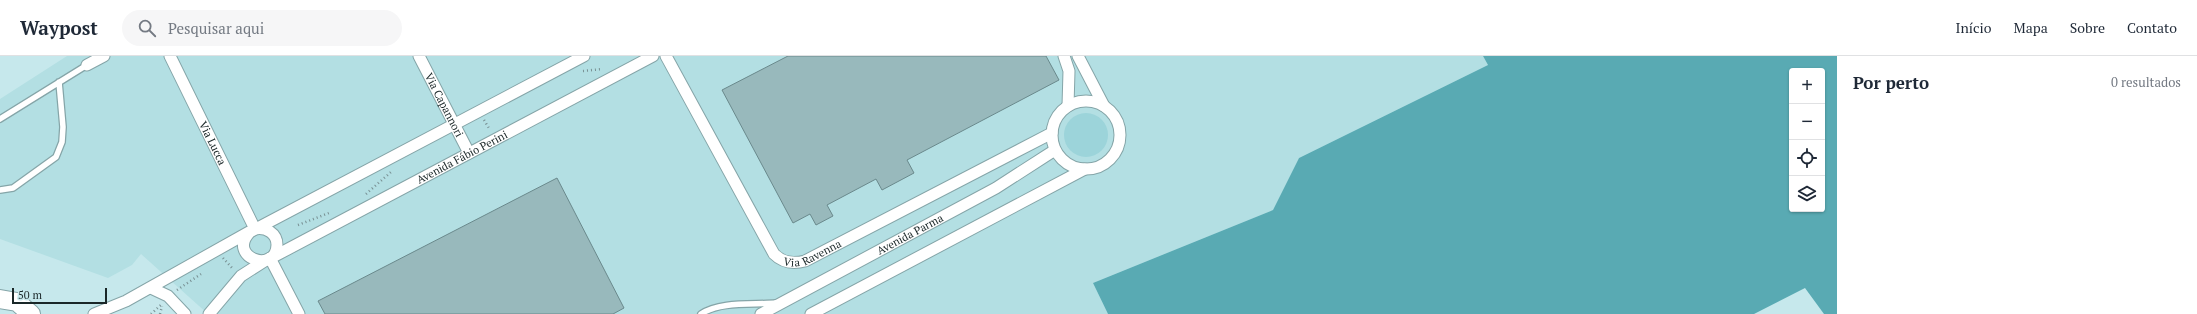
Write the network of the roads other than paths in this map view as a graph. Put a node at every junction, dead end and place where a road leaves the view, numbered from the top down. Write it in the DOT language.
graph roads {
  1 [pos="104,56"];
  2 [pos="170,56"];
  3 [pos="419,56"];
  4 [pos="584,56"];
  5 [pos="654,56"];
  6 [pos="666,56"];
  7 [pos="1064,56"];
  8 [pos="1078,56"];
  9 [pos="87,65"];
  10 [pos="59,82"];
  11 [pos="1068,106"];
  12 [pos="1104,106"];
  13 [pos="0,119"];
  14 [pos="455,124"];
  15 [pos="1052,133"];
  16 [pos="1055,150"];
  17 [pos="470,153"];
  18 [pos="1085,170"];
  19 [pos="0,190"];
  20 [pos="253,230"];
  21 [pos="268,259"];
  22 [pos="151,288"];
  23 [pos="0,299"];
  24 [pos="782,303"];
  25 [pos="30,314"];
  26 [pos="94,314"];
  27 [pos="185,314"];
  28 [pos="209,314"];
  29 [pos="299,314"];
  30 [pos="701,314"];
  31 [pos="761,314"];
  32 [pos="811,314"];
  1 -- 9 [label="street"];
  2 -- 20 [label="street, Via Lucca"];
  3 -- 14 [label="street, Via Capannori"];
  4 -- 14 [label="street"];
  5 -- 17 [label="street, Avenida Fábio Perini"];
  6 -- 15 [label="street, Via Ravenna"];
  7 -- 11 [label="street"];
  8 -- 12 [label="street"];
  9 -- 10 [label="lane"];
  10 -- 13 [label="lane"];
  10 -- 19 [label="lane"];
  11 -- 12 [label="street"];
  11 -- 15 [label="street"];
  12 -- 18 [label="street"];
  14 -- 17 [label="street, Via Capannori"];
  14 -- 20 [label="street"];
  15 -- 16 [label="street"];
  16 -- 18 [label="street"];
  16 -- 24 [label="street, Avenida Parma"];
  17 -- 21 [label="street, Avenida Fábio Perini"];
  18 -- 32 [label="street"];
  20 -- 21 [label="street"];
  20 -- 21 [label="street"];
  20 -- 22 [label="street"];
  21 -- 28 [label="street, Avenida Fábio Perini"];
  21 -- 29 [label="street"];
  22 -- 26 [label="street"];
  22 -- 27 [label="street"];
  23 -- 25 [label="main road"];
  24 -- 30 [label="lane"];
  24 -- 31 [label="street, Avenida Parma"];
}
